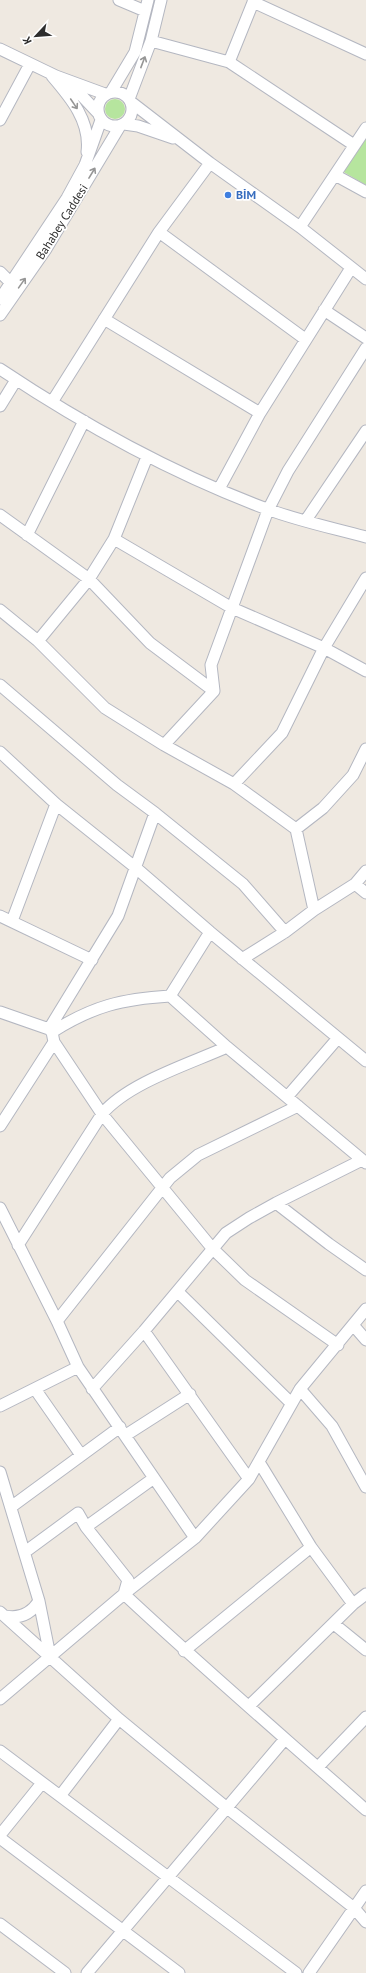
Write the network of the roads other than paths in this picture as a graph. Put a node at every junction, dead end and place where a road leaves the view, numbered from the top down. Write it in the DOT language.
graph roads {
  1 [pos="119,0"];
  2 [pos="161,0"];
  3 [pos="253,1"];
  4 [pos="147,5"];
  5 [pos="151,41"];
  6 [pos="0,49"];
  7 [pos="366,54"];
  8 [pos="229,62"];
  9 [pos="30,64"];
  10 [pos="53,75"];
  11 [pos="108,93"];
  12 [pos="130,100"];
  13 [pos="99,116"];
  14 [pos="0,120"];
  15 [pos="122,125"];
  16 [pos="366,128"];
  17 [pos="181,141"];
  18 [pos="354,145"];
  19 [pos="210,163"];
  20 [pos="85,165"];
  21 [pos="335,175"];
  22 [pos="366,192"];
  23 [pos="300,227"];
  24 [pos="159,232"];
  25 [pos="351,268"];
  26 [pos="0,272"];
  27 [pos="366,279"];
  28 [pos="11,284"];
  29 [pos="0,299"];
  30 [pos="324,310"];
  31 [pos="0,315"];
  32 [pos="104,319"];
  33 [pos="366,338"];
  34 [pos="305,339"];
  35 [pos="366,348"];
  36 [pos="0,369"];
  37 [pos="16,380"];
  38 [pos="52,402"];
  39 [pos="0,406"];
  40 [pos="260,413"];
  41 [pos="84,422"];
  42 [pos="366,431"];
  43 [pos="147,457"];
  44 [pos="219,489"];
  45 [pos="268,510"];
  46 [pos="0,515"];
  47 [pos="306,520"];
  48 [pos="27,535"];
  49 [pos="366,537"];
  50 [pos="114,539"];
  51 [pos="366,578"];
  52 [pos="89,579"];
  53 [pos="232,608"];
  54 [pos="0,612"];
  55 [pos="38,641"];
  56 [pos="324,648"];
  57 [pos="366,671"];
  58 [pos="0,685"];
  59 [pos="214,690"];
  60 [pos="164,745"];
  61 [pos="366,749"];
  62 [pos="0,752"];
  63 [pos="234,784"];
  64 [pos="56,804"];
  65 [pos="156,813"];
  66 [pos="296,829"];
  67 [pos="136,868"];
  68 [pos="366,871"];
  69 [pos="355,884"];
  70 [pos="366,893"];
  71 [pos="314,910"];
  72 [pos="0,916"];
  73 [pos="12,922"];
  74 [pos="210,932"];
  75 [pos="285,932"];
  76 [pos="242,959"];
  77 [pos="92,960"];
  78 [pos="170,996"];
  79 [pos="0,1012"];
  80 [pos="52,1034"];
  81 [pos="338,1038"];
  82 [pos="227,1047"];
  83 [pos="366,1061"];
  84 [pos="287,1096"];
  85 [pos="298,1106"];
  86 [pos="102,1114"];
  87 [pos="0,1126"];
  88 [pos="364,1162"];
  89 [pos="162,1187"];
  90 [pos="276,1203"];
  91 [pos="0,1208"];
  92 [pos="18,1245"];
  93 [pos="212,1248"];
  94 [pos="366,1270"];
  95 [pos="178,1292"];
  96 [pos="366,1309"];
  97 [pos="57,1321"];
  98 [pos="353,1325"];
  99 [pos="144,1331"];
  100 [pos="366,1340"];
  101 [pos="338,1345"];
  102 [pos="78,1367"];
  103 [pos="35,1389"];
  104 [pos="92,1389"];
  105 [pos="300,1389"];
  106 [pos="190,1394"];
  107 [pos="291,1403"];
  108 [pos="0,1406"];
  109 [pos="123,1431"];
  110 [pos="81,1455"];
  111 [pos="259,1462"];
  112 [pos="0,1472"];
  113 [pos="154,1478"];
  114 [pos="249,1479"];
  115 [pos="366,1487"];
  116 [pos="11,1507"];
  117 [pos="86,1527"];
  118 [pos="194,1538"];
  119 [pos="311,1547"];
  120 [pos="25,1552"];
  121 [pos="124,1594"];
  122 [pos="366,1594"];
  123 [pos="39,1601"];
  124 [pos="353,1604"];
  125 [pos="2,1614"];
  126 [pos="334,1624"];
  127 [pos="366,1650"];
  128 [pos="184,1651"];
  129 [pos="50,1656"];
  130 [pos="0,1699"];
  131 [pos="249,1706"];
  132 [pos="366,1717"];
  133 [pos="119,1719"];
  134 [pos="285,1739"];
  135 [pos="0,1751"];
  136 [pos="318,1767"];
  137 [pos="42,1783"];
  138 [pos="60,1796"];
  139 [pos="227,1808"];
  140 [pos="366,1810"];
  141 [pos="0,1835"];
  142 [pos="0,1838"];
  143 [pos="169,1878"];
  144 [pos="366,1890"];
  145 [pos="354,1908"];
  146 [pos="366,1913"];
  147 [pos="366,1922"];
  148 [pos="0,1924"];
  149 [pos="124,1932"];
  150 [pos="66,1973"];
  151 [pos="87,1973"];
  152 [pos="179,1973"];
  153 [pos="296,1973"];
  154 [pos="308,1973"];
  1 -- 4 [label="street"];
  2 -- 5 [label="street"];
  3 -- 7 [label="street"];
  3 -- 8 [label="street"];
  4 -- 11 [label="street"];
  5 -- 8 [label="street"];
  12 -- 5 [label="street, one-way"];
  6 -- 9 [label="street"];
  8 -- 18 [label="street"];
  9 -- 10 [label="street"];
  9 -- 14 [label="street"];
  10 -- 11 [label="street"];
  10 -- 13 [label="street"];
  10 -- 20 [label="street, one-way"];
  11 -- 12 [label="street"];
  11 -- 13 [label="street"];
  12 -- 15 [label="street"];
  12 -- 17 [label="street"];
  13 -- 15 [label="street"];
  13 -- 20 [label="street, Bahabey Caddesi"];
  15 -- 17 [label="street"];
  31 -- 15 [label="street, Bahabey Caddesi, one-way"];
  16 -- 18 [label="street"];
  17 -- 19 [label="street"];
  18 -- 21 [label="street"];
  19 -- 23 [label="street"];
  19 -- 24 [label="street"];
  20 -- 28 [label="street, Bahabey Caddesi"];
  21 -- 22 [label="street"];
  21 -- 23 [label="street"];
  23 -- 25 [label="street"];
  24 -- 32 [label="street"];
  24 -- 34 [label="street"];
  25 -- 27 [label="street"];
  25 -- 30 [label="street"];
  26 -- 28 [label="street"];
  28 -- 29 [label="street, Bahabey Caddesi"];
  30 -- 33 [label="street"];
  30 -- 34 [label="street"];
  32 -- 38 [label="street"];
  32 -- 40 [label="street"];
  34 -- 40 [label="street"];
  35 -- 45 [label="street"];
  36 -- 37 [label="street"];
  37 -- 38 [label="street"];
  37 -- 39 [label="street"];
  38 -- 41 [label="street"];
  40 -- 44 [label="street"];
  41 -- 43 [label="street"];
  41 -- 48 [label="street"];
  42 -- 47 [label="street"];
  43 -- 44 [label="street"];
  43 -- 50 [label="street"];
  44 -- 45 [label="street"];
  45 -- 47 [label="street"];
  45 -- 53 [label="street"];
  46 -- 48 [label="street"];
  47 -- 49 [label="street"];
  48 -- 52 [label="street"];
  50 -- 52 [label="street"];
  50 -- 53 [label="street"];
  51 -- 56 [label="street"];
  52 -- 55 [label="street"];
  52 -- 59 [label="street"];
  53 -- 56 [label="street"];
  53 -- 59 [label="street"];
  54 -- 55 [label="street"];
  55 -- 60 [label="street"];
  56 -- 57 [label="street"];
  56 -- 63 [label="street"];
  58 -- 65 [label="street"];
  59 -- 60 [label="street"];
  60 -- 63 [label="street"];
  61 -- 66 [label="street"];
  62 -- 64 [label="street"];
  63 -- 66 [label="street"];
  64 -- 67 [label="street"];
  64 -- 73 [label="street"];
  65 -- 67 [label="street"];
  65 -- 75 [label="street"];
  66 -- 71 [label="street"];
  67 -- 74 [label="street"];
  67 -- 77 [label="street"];
  68 -- 69 [label="street"];
  69 -- 70 [label="street"];
  69 -- 71 [label="street"];
  71 -- 75 [label="street"];
  72 -- 73 [label="street"];
  73 -- 77 [label="street"];
  74 -- 76 [label="street"];
  74 -- 78 [label="street"];
  75 -- 76 [label="street"];
  76 -- 81 [label="street"];
  77 -- 80 [label="street"];
  78 -- 80 [label="street"];
  78 -- 82 [label="street"];
  79 -- 80 [label="street"];
  80 -- 86 [label="street"];
  80 -- 87 [label="street"];
  81 -- 83 [label="street"];
  81 -- 84 [label="street"];
  82 -- 84 [label="street"];
  82 -- 86 [label="street"];
  84 -- 85 [label="street"];
  85 -- 88 [label="street"];
  85 -- 89 [label="street"];
  86 -- 89 [label="street"];
  86 -- 92 [label="street"];
  88 -- 90 [label="street"];
  89 -- 93 [label="street"];
  89 -- 97 [label="street"];
  90 -- 93 [label="street"];
  90 -- 94 [label="street"];
  91 -- 92 [label="street"];
  92 -- 97 [label="street"];
  93 -- 95 [label="street"];
  93 -- 101 [label="street"];
  95 -- 99 [label="street"];
  95 -- 107 [label="street"];
  96 -- 98 [label="street"];
  97 -- 102 [label="street"];
  98 -- 100 [label="street"];
  98 -- 101 [label="street"];
  99 -- 104 [label="street"];
  99 -- 106 [label="street"];
  101 -- 105 [label="street"];
  102 -- 103 [label="street"];
  102 -- 104 [label="street"];
  103 -- 108 [label="street"];
  103 -- 110 [label="street"];
  104 -- 109 [label="street"];
  105 -- 107 [label="street"];
  105 -- 115 [label="street"];
  106 -- 109 [label="street"];
  106 -- 114 [label="street"];
  107 -- 111 [label="street"];
  109 -- 110 [label="street"];
  109 -- 113 [label="street"];
  110 -- 116 [label="street"];
  111 -- 114 [label="street"];
  111 -- 119 [label="street"];
  112 -- 116 [label="street"];
  113 -- 117 [label="street"];
  113 -- 118 [label="street"];
  114 -- 118 [label="street"];
  116 -- 120 [label="street"];
  117 -- 120 [label="street"];
  117 -- 121 [label="street"];
  118 -- 121 [label="street"];
  119 -- 124 [label="street"];
  119 -- 128 [label="street"];
  120 -- 123 [label="street"];
  121 -- 128 [label="street"];
  121 -- 129 [label="street"];
  122 -- 124 [label="street"];
  123 -- 125 [label="street"];
  123 -- 129 [label="street"];
  124 -- 126 [label="street"];
  125 -- 129 [label="street"];
  126 -- 127 [label="street"];
  126 -- 131 [label="street"];
  128 -- 131 [label="street"];
  129 -- 130 [label="street"];
  129 -- 133 [label="street"];
  131 -- 134 [label="street"];
  132 -- 136 [label="street"];
  133 -- 138 [label="street"];
  133 -- 139 [label="street"];
  134 -- 136 [label="street"];
  134 -- 139 [label="street"];
  135 -- 137 [label="street"];
  136 -- 140 [label="street"];
  137 -- 138 [label="street"];
  137 -- 141 [label="street"];
  138 -- 143 [label="street"];
  139 -- 143 [label="street"];
  139 -- 145 [label="street"];
  142 -- 149 [label="street"];
  143 -- 149 [label="street"];
  143 -- 153 [label="street"];
  144 -- 145 [label="street"];
  145 -- 146 [label="street"];
  145 -- 147 [label="street"];
  145 -- 154 [label="street"];
  148 -- 150 [label="street"];
  149 -- 151 [label="street"];
  149 -- 152 [label="street"];
}
